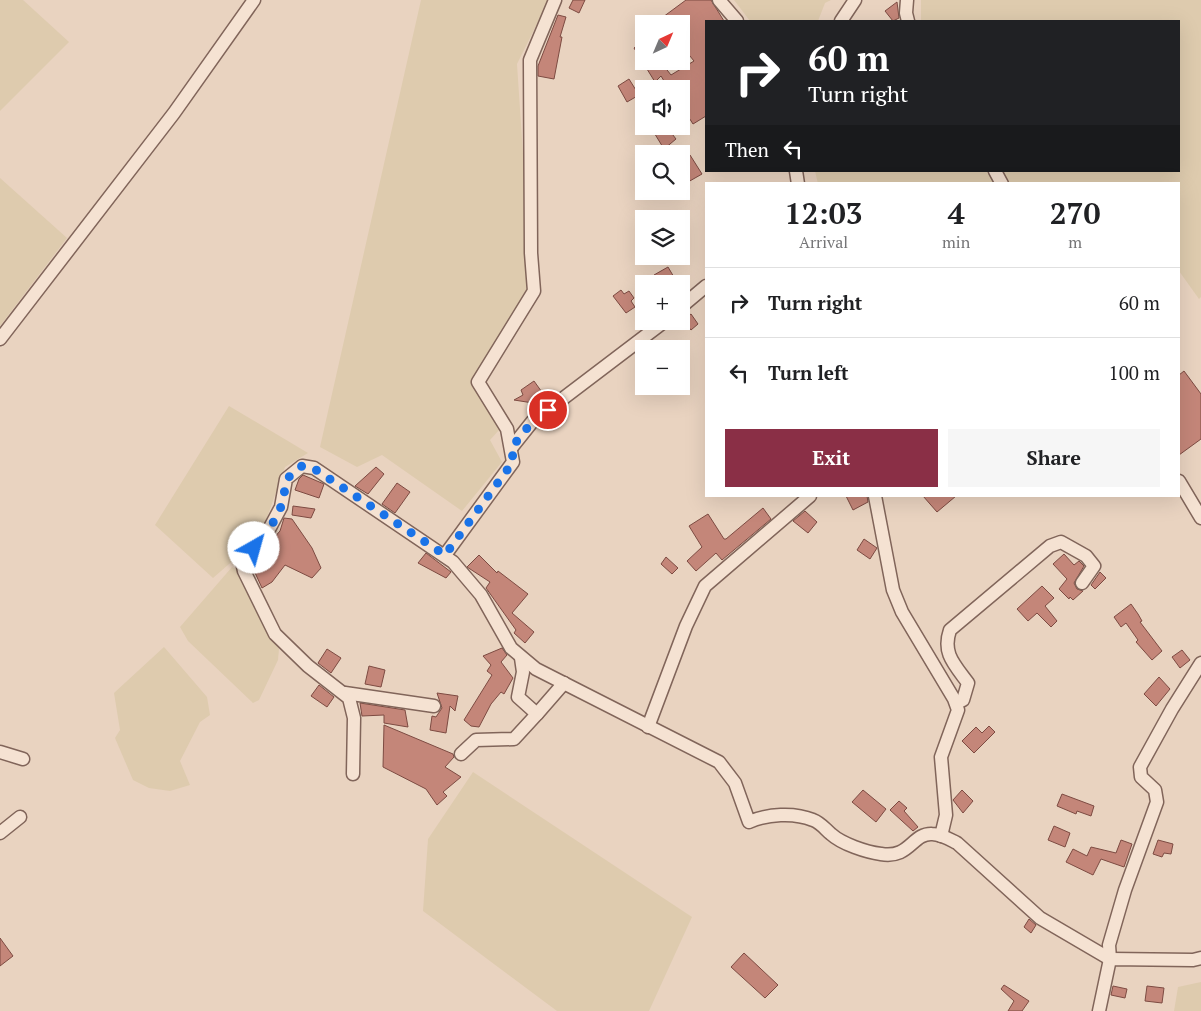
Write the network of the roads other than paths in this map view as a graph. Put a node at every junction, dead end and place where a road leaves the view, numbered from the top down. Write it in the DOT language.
graph roads {
  1 [pos="254,0"];
  2 [pos="555,0"];
  3 [pos="719,0"];
  4 [pos="855,0"];
  5 [pos="907,0"];
  6 [pos="736,20"];
  7 [pos="842,20"];
  8 [pos="908,20"];
  9 [pos="705,287"];
  10 [pos="690,299"];
  11 [pos="652,330"];
  12 [pos="0,339"];
  13 [pos="512,447"];
  14 [pos="1180,483"];
  15 [pos="809,497"];
  16 [pos="875,497"];
  17 [pos="1201,518"];
  18 [pos="445,555"];
  19 [pos="1082,583"];
  20 [pos="521,658"];
  21 [pos="1201,663"];
  22 [pos="564,683"];
  23 [pos="345,693"];
  24 [pos="957,704"];
  25 [pos="434,706"];
  26 [pos="537,714"];
  27 [pos="648,727"];
  28 [pos="0,752"];
  29 [pos="461,754"];
  30 [pos="23,759"];
  31 [pos="353,774"];
  32 [pos="20,817"];
  33 [pos="0,833"];
  34 [pos="941,836"];
  35 [pos="1201,958"];
  36 [pos="1110,959"];
  37 [pos="1098,1011"];
  1 -- 12 [label="street"];
  2 -- 13 [label="street"];
  3 -- 6 [label="street"];
  4 -- 7 [label="street"];
  5 -- 8 [label="street"];
  9 -- 10 [label="street"];
  11 -- 13 [label="street"];
  13 -- 18 [label="street"];
  14 -- 17 [label="street"];
  15 -- 27 [label="street"];
  16 -- 24 [label="street"];
  18 -- 20 [label="street"];
  18 -- 23 [label="street"];
  19 -- 24 [label="street"];
  20 -- 22 [label="street"];
  20 -- 26 [label="street"];
  21 -- 36 [label="street"];
  22 -- 26 [label="street"];
  22 -- 27 [label="street"];
  23 -- 25 [label="street"];
  23 -- 31 [label="street"];
  24 -- 34 [label="street"];
  26 -- 29 [label="street"];
  27 -- 34 [label="street"];
  28 -- 30 [label="street"];
  32 -- 33 [label="street"];
  34 -- 36 [label="street"];
  35 -- 36 [label="street"];
  36 -- 37 [label="street"];
}
